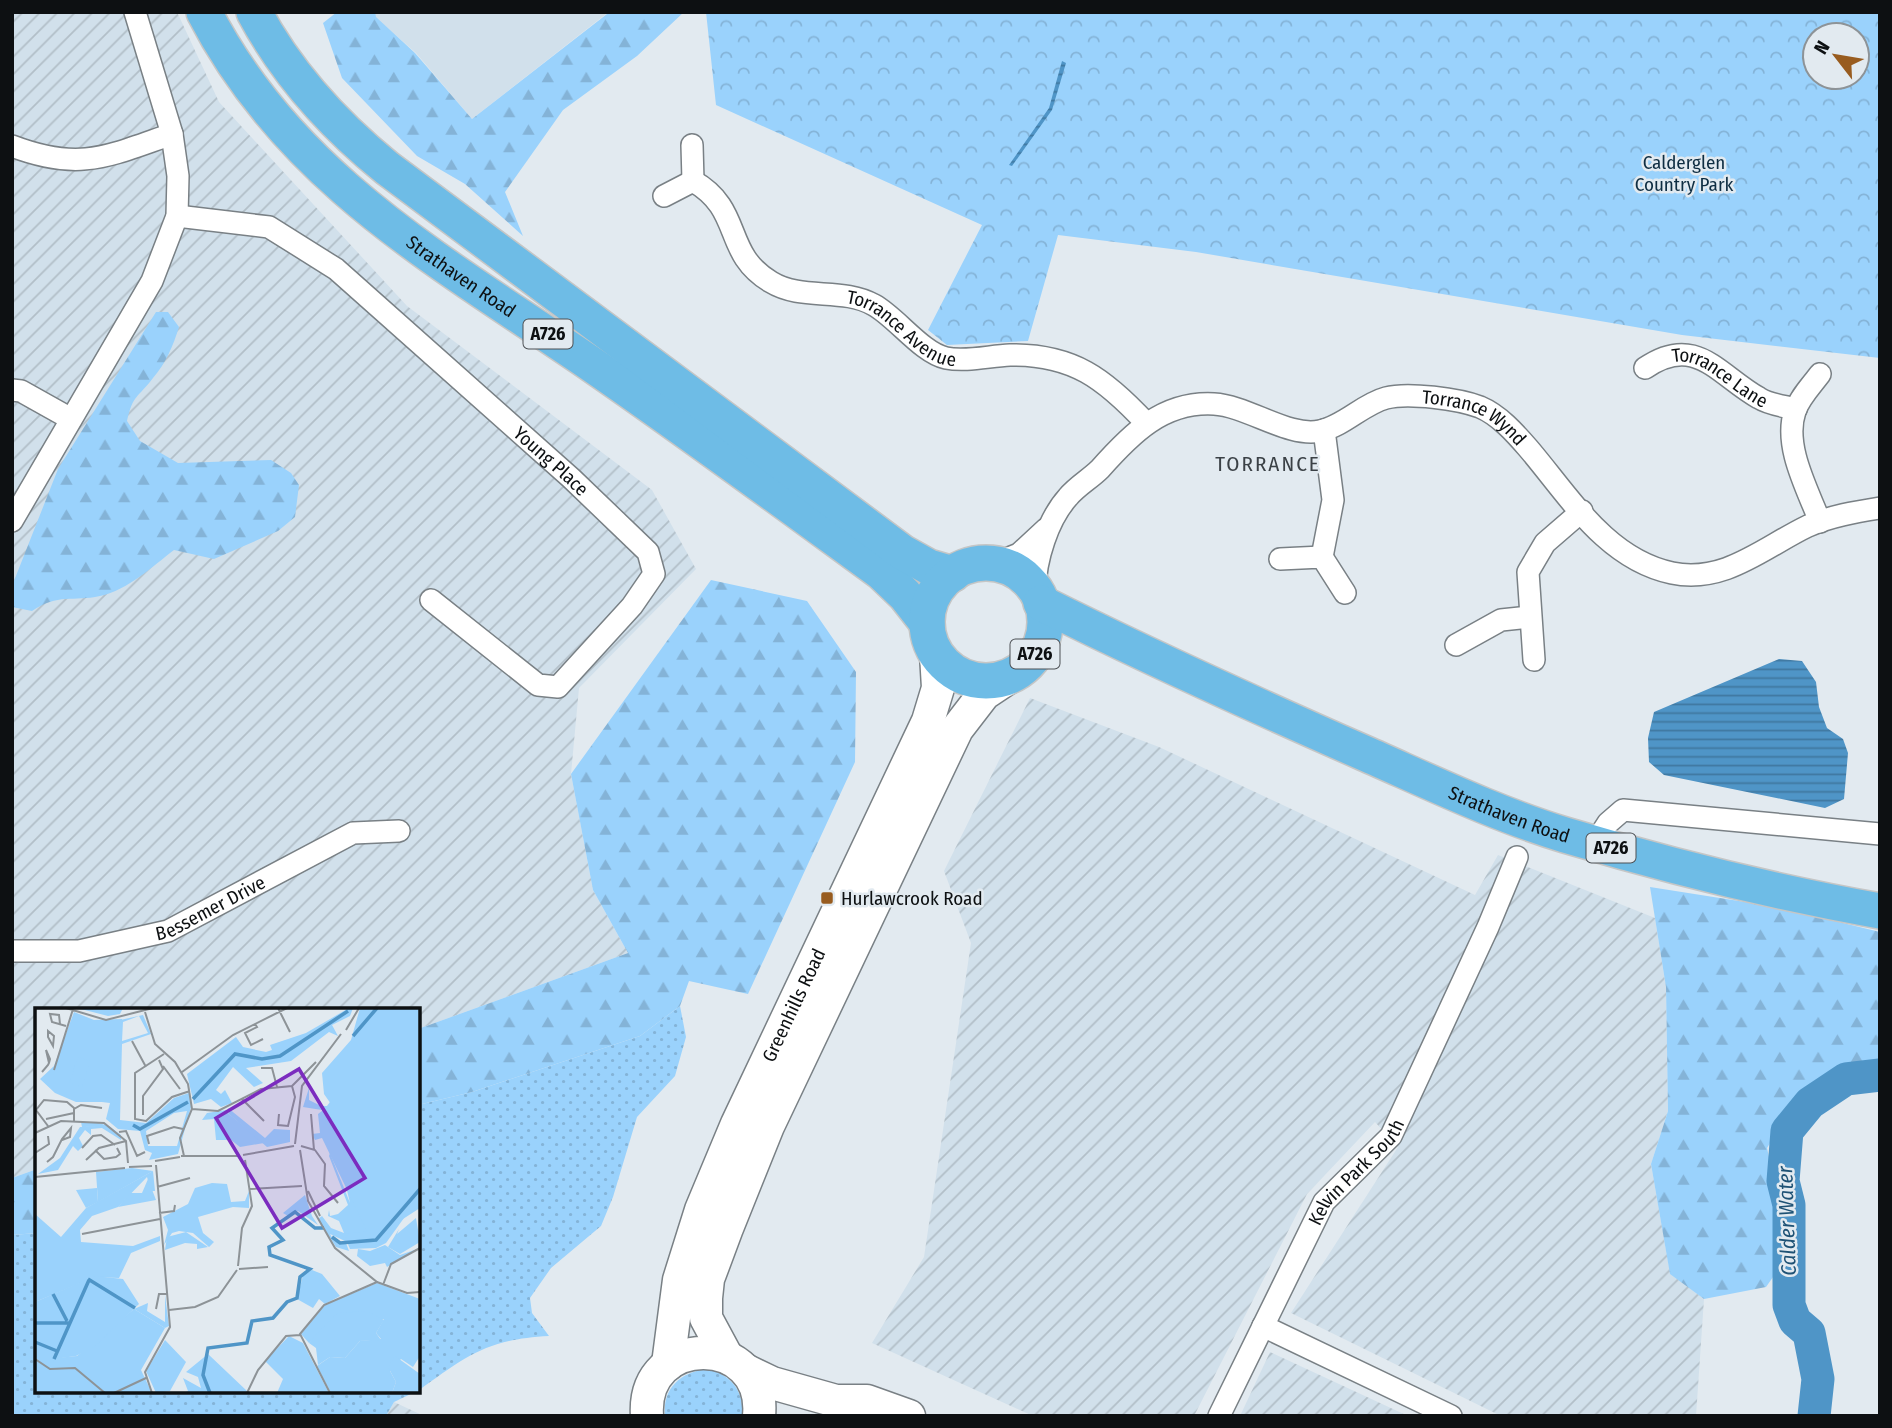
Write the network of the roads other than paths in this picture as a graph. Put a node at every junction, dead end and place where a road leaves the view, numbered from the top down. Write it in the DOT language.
graph roads {
  1 [pos="135,12"];
  2 [pos="204,12"];
  3 [pos="254,12"];
  4 [pos="172,134"];
  5 [pos="692,145"];
  6 [pos="12,146"];
  7 [pos="693,181"];
  8 [pos="664,196"];
  9 [pos="177,216"];
  10 [pos="1644,368"];
  11 [pos="1820,374"];
  12 [pos="12,390"];
  13 [pos="1796,409"];
  14 [pos="71,419"];
  15 [pos="1146,423"];
  16 [pos="1324,430"];
  17 [pos="1880,509"];
  18 [pos="1582,511"];
  19 [pos="1056,517"];
  20 [pos="12,521"];
  21 [pos="1820,522"];
  22 [pos="1322,557"];
  23 [pos="1280,559"];
  24 [pos="994,564"];
  25 [pos="953,574"];
  26 [pos="1345,593"];
  27 [pos="1038,596"];
  28 [pos="431,600"];
  29 [pos="1529,617"];
  30 [pos="932,638"];
  31 [pos="1456,645"];
  32 [pos="1039,647"];
  33 [pos="1534,660"];
  34 [pos="1157,661"];
  35 [pos="1011,676"];
  36 [pos="398,831"];
  37 [pos="1880,834"];
  38 [pos="1595,843"];
  39 [pos="1517,857"];
  40 [pos="1880,911"];
  41 [pos="12,951"];
  42 [pos="1263,1326"];
  43 [pos="736,1363"];
  44 [pos="668,1364"];
  45 [pos="836,1401"];
  46 [pos="647,1416"];
  47 [pos="759,1416"];
  48 [pos="801,1416"];
  49 [pos="909,1416"];
  50 [pos="1219,1416"];
  51 [pos="1451,1416"];
  1 -- 4 [label="street"];
  2 -- 30 [label="main road, Strathaven Road / A726"];
  3 -- 25 [label="main road, Strathaven Road / A726"];
  4 -- 6 [label="street"];
  4 -- 9 [label="street"];
  5 -- 7 [label="street"];
  7 -- 8 [label="street"];
  7 -- 15 [label="street, Torrance Avenue"];
  9 -- 14 [label="street"];
  9 -- 28 [label="street, Young Place"];
  10 -- 13 [label="street, Torrance Lane"];
  11 -- 13 [label="street, Torrance Lane"];
  12 -- 14 [label="street"];
  13 -- 21 [label="street, Torrance Lane"];
  14 -- 20 [label="street"];
  15 -- 16 [label="street"];
  15 -- 19 [label="street"];
  16 -- 18 [label="street, Torrance Wynd"];
  16 -- 22 [label="street"];
  17 -- 21 [label="street, Torrance Wynd"];
  18 -- 21 [label="street, Torrance Wynd"];
  18 -- 29 [label="street"];
  19 -- 24 [label="street"];
  19 -- 27 [label="street"];
  22 -- 23 [label="street"];
  22 -- 26 [label="street"];
  24 -- 25 [label="main road"];
  24 -- 27 [label="main road, A726"];
  25 -- 30 [label="main road"];
  27 -- 32 [label="main road, A726"];
  27 -- 34 [label="main road, Strathaven Road / A726"];
  29 -- 31 [label="street"];
  29 -- 33 [label="street"];
  30 -- 35 [label="main road, A726"];
  30 -- 44 [label="street, Greenhills Road"];
  32 -- 34 [label="main road, Strathaven Road / A726"];
  32 -- 35 [label="main road, A726"];
  34 -- 38 [label="main road, Strathaven Road / A726"];
  35 -- 43 [label="street, Greenhills Road"];
  36 -- 41 [label="street, Bessemer Drive"];
  37 -- 38 [label="street"];
  38 -- 40 [label="main road, Strathaven Road / A726"];
  39 -- 42 [label="street, Kelvin Park South"];
  42 -- 50 [label="street, Kelvin Park South"];
  42 -- 51 [label="street"];
  43 -- 44 [label="street"];
  43 -- 45 [label="street"];
  43 -- 47 [label="street, Greenhills Road"];
  44 -- 46 [label="street"];
  45 -- 48 [label="street"];
  45 -- 49 [label="street"];
}
